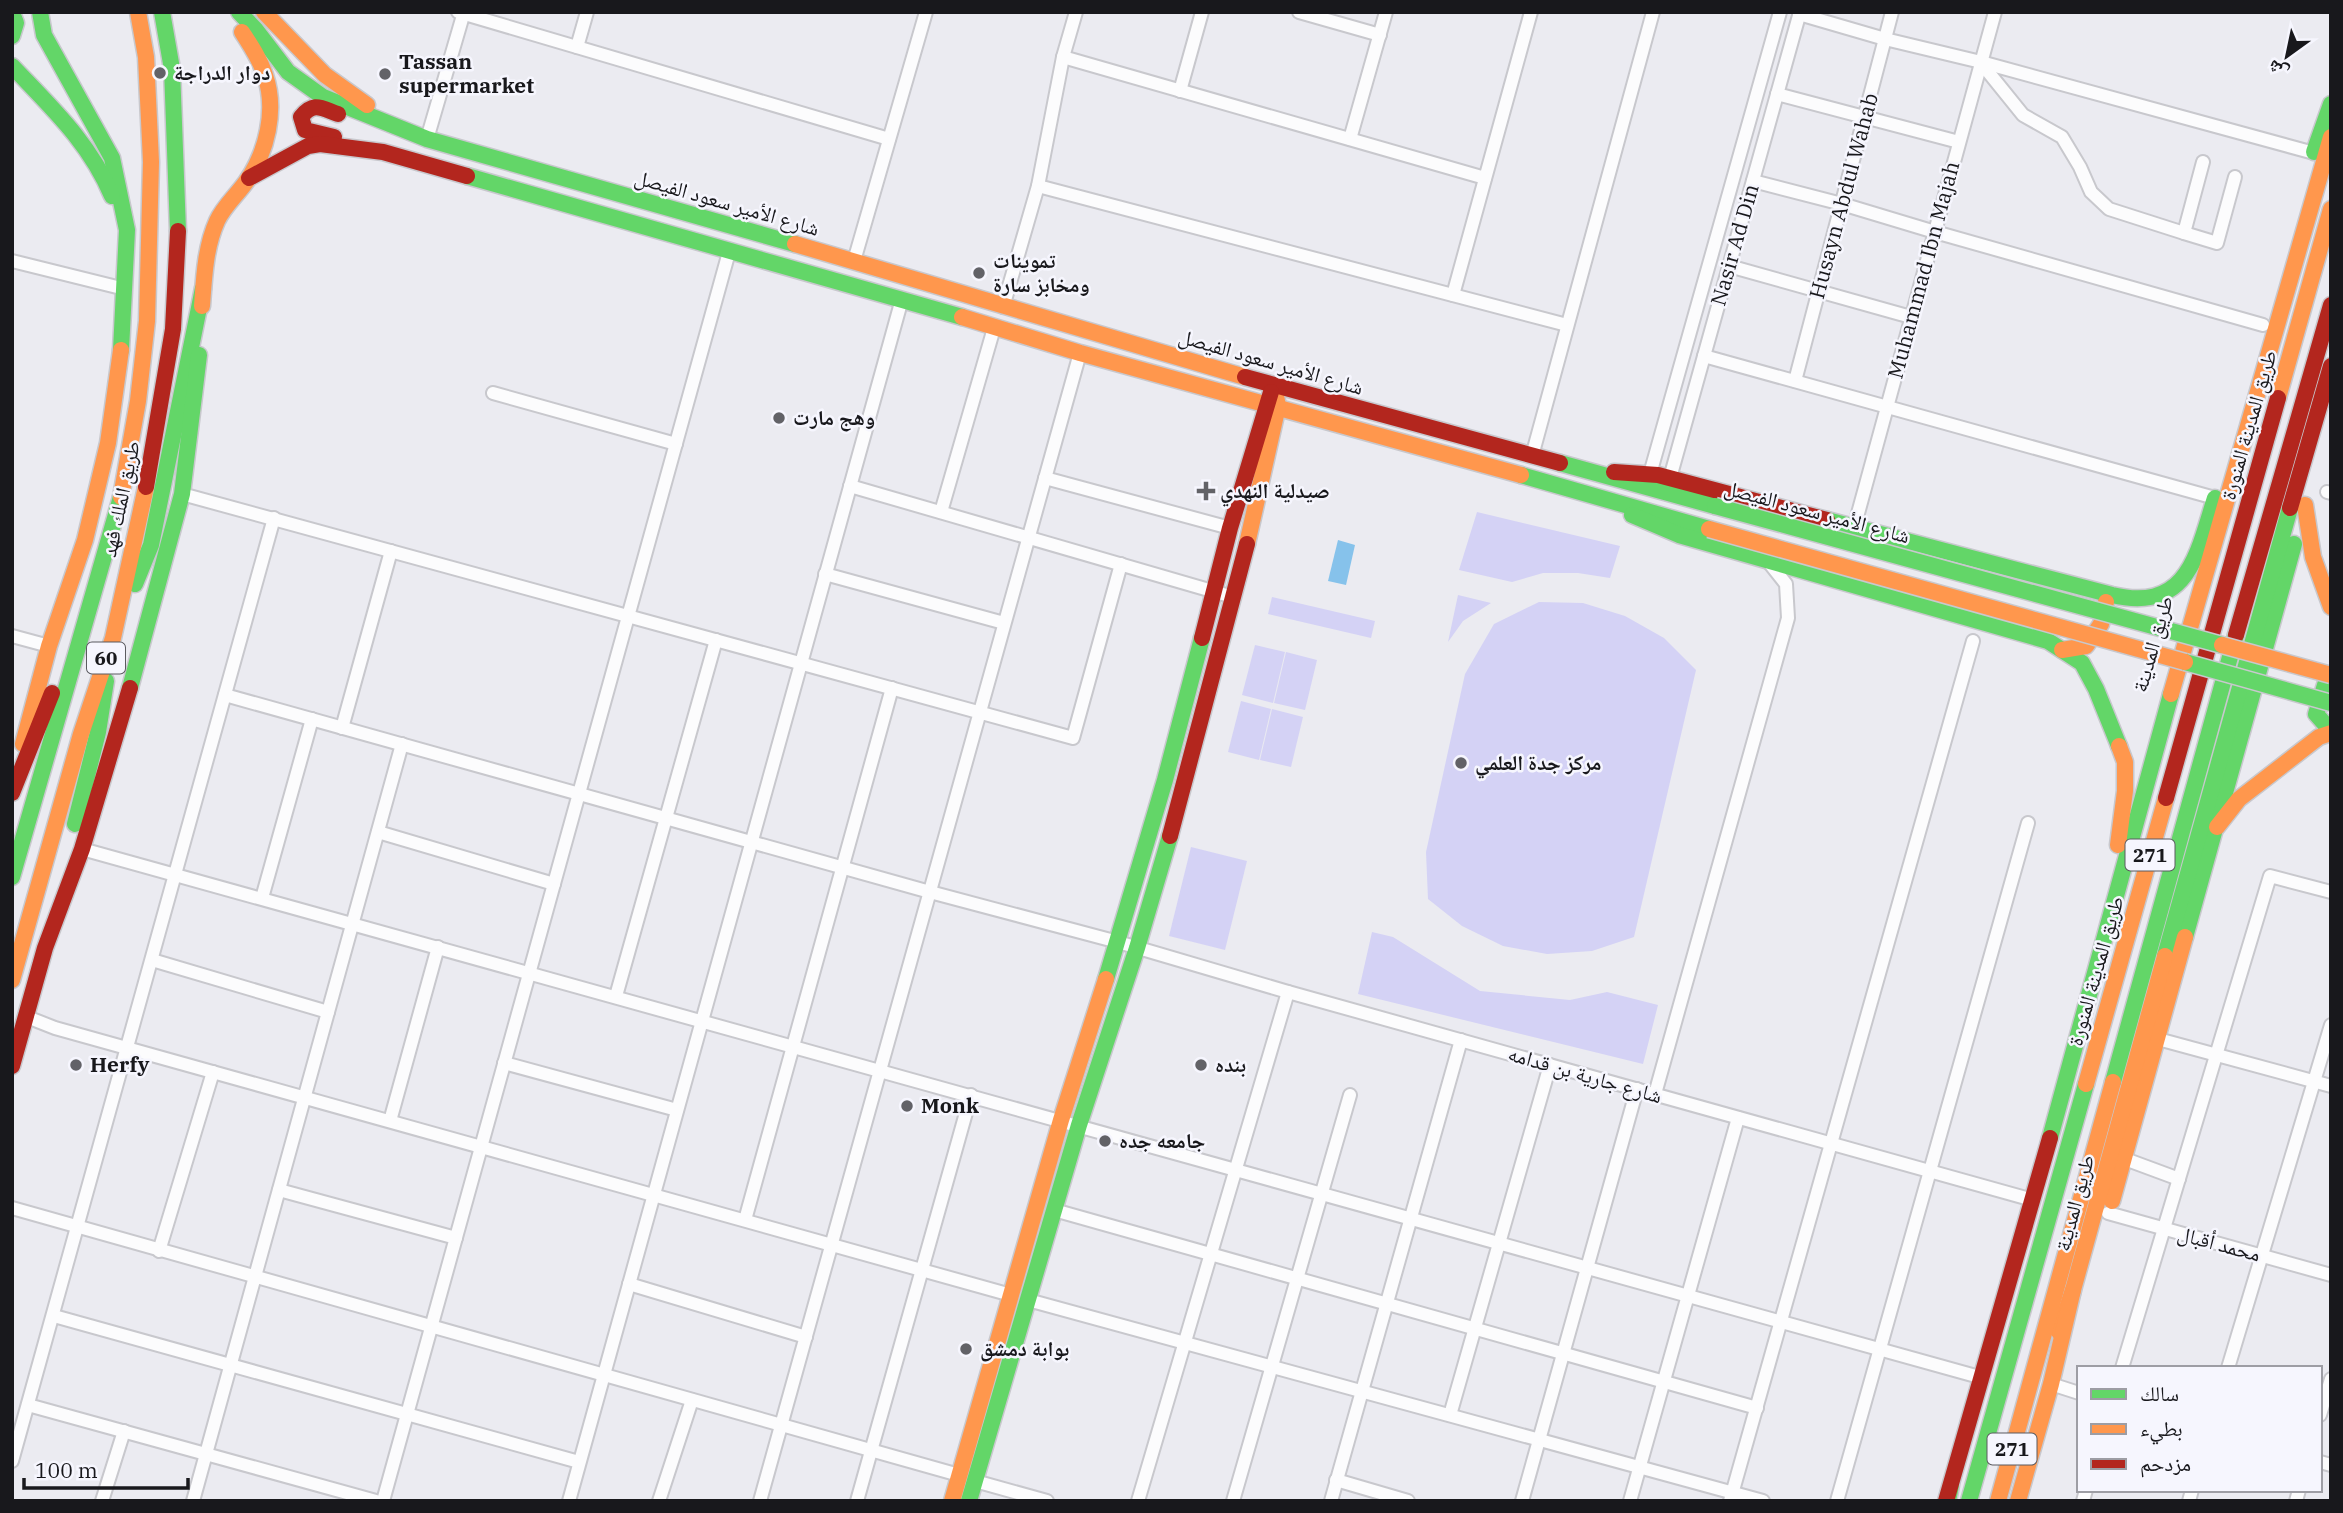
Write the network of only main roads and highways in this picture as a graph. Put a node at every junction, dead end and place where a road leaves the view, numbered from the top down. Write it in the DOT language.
graph roads {
  1 [pos="40,12"];
  2 [pos="138,12"];
  3 [pos="162,12"];
  4 [pos="230,12"];
  5 [pos="239,12"];
  6 [pos="264,12"];
  7 [pos="12,13"];
  8 [pos="12,36"];
  9 [pos="12,65"];
  10 [pos="2331,104"];
  11 [pos="2331,137"];
  12 [pos="427,139"];
  13 [pos="383,152"];
  14 [pos="248,178"];
  15 [pos="2331,209"];
  16 [pos="127,230"];
  17 [pos="203,288"];
  18 [pos="2331,305"];
  19 [pos="2331,366"];
  20 [pos="1274,385"];
  21 [pos="1272,405"];
  22 [pos="2331,414"];
  23 [pos="1583,470"];
  24 [pos="1584,494"];
  25 [pos="2215,498"];
  26 [pos="2305,505"];
  27 [pos="103,563"];
  28 [pos="2091,589"];
  29 [pos="2331,607"];
  30 [pos="2187,636"];
  31 [pos="113,638"];
  32 [pos="2062,650"];
  33 [pos="2248,652"];
  34 [pos="2180,661"];
  35 [pos="2331,677"];
  36 [pos="2242,678"];
  37 [pos="2331,703"];
  38 [pos="1181,720"];
  39 [pos="1201,723"];
  40 [pos="2331,732"];
  41 [pos="12,783"];
  42 [pos="12,793"];
  43 [pos="2217,827"];
  44 [pos="2118,845"];
  45 [pos="12,877"];
  46 [pos="45,948"];
  47 [pos="12,981"];
  48 [pos="12,1066"];
  49 [pos="2033,1200"];
  50 [pos="2073,1290"];
  51 [pos="2065,1324"];
  52 [pos="967,1478"];
  53 [pos="1948,1496"];
  54 [pos="952,1501"];
  55 [pos="969,1501"];
  56 [pos="1969,1501"];
  57 [pos="2000,1501"];
  58 [pos="2018,1501"];
  1 -- 16 [label="main road"];
  2 -- 27 [label="main road, طريق الملك فهد / 60"];
  3 -- 31 [label="main road, طريق الملك فهد / 60"];
  4 -- 14 [label="main road"];
  5 -- 12 [label="main road, شارع الأمير سعود الفيصل"];
  6 -- 12 [label="main road"];
  7 -- 8 [label="main road"];
  9 -- 16 [label="main road"];
  10 -- 25 [label="main road, طريق المدينة"];
  11 -- 30 [label="main road, طريق المدينة"];
  12 -- 13 [label="main road"];
  12 -- 20 [label="main road, شارع الأمير سعود الفيصل"];
  13 -- 14 [label="main road, شارع الأمير سعود الفيصل"];
  13 -- 21 [label="main road, شارع الأمير سعود الفيصل"];
  14 -- 17 [label="main road"];
  15 -- 56 [label="main road, طريق المدينة المنورة / 271"];
  16 -- 41 [label="main road"];
  17 -- 31 [label="main road"];
  17 -- 46 [label="main road"];
  18 -- 57 [label="main road, 271"];
  19 -- 33 [label="main road, طريق المدينة"];
  20 -- 21 [label="main road"];
  20 -- 23 [label="main road, شارع الأمير سعود الفيصل"];
  21 -- 24 [label="main road, شارع الأمير سعود الفيصل"];
  21 -- 38 [label="main road"];
  21 -- 39 [label="main road"];
  22 -- 26 [label="main road, طريق المدينة"];
  23 -- 28 [label="main road"];
  23 -- 30 [label="main road, شارع الأمير سعود الفيصل, bridge"];
  24 -- 32 [label="main road"];
  24 -- 34 [label="main road, شارع الأمير سعود الفيصل, bridge"];
  25 -- 28 [label="main road"];
  25 -- 44 [label="main road, طريق المدينة"];
  26 -- 29 [label="main road"];
  26 -- 43 [label="main road, طريق المدينة"];
  27 -- 42 [label="main road"];
  27 -- 45 [label="main road, طريق الملك فهد / 60"];
  28 -- 32 [label="main road"];
  30 -- 33 [label="main road, شارع الأمير سعود الفيصل, bridge"];
  30 -- 34 [label="main road, طريق المدينة"];
  31 -- 46 [label="main road"];
  31 -- 47 [label="main road, طريق الملك فهد / 60"];
  32 -- 44 [label="main road"];
  33 -- 35 [label="main road, شارع الأمير سعود الفيصل, bridge"];
  33 -- 36 [label="main road, طريق المدينة"];
  34 -- 36 [label="main road, شارع الأمير سعود الفيصل, bridge"];
  34 -- 49 [label="main road, طريق المدينة"];
  35 -- 40 [label="main road"];
  36 -- 37 [label="main road, شارع الأمير سعود الفيصل, bridge"];
  36 -- 50 [label="main road, طريق المدينة"];
  38 -- 39 [label="main road"];
  38 -- 52 [label="main road"];
  39 -- 52 [label="main road"];
  40 -- 43 [label="main road"];
  43 -- 51 [label="main road, طريق المدينة"];
  44 -- 49 [label="main road, طريق المدينة"];
  46 -- 48 [label="main road"];
  49 -- 53 [label="main road, طريق المدينة"];
  50 -- 51 [label="main road, طريق المدينة"];
  50 -- 57 [label="main road"];
  51 -- 58 [label="main road, طريق المدينة"];
  52 -- 54 [label="main road"];
  52 -- 55 [label="main road"];
}
